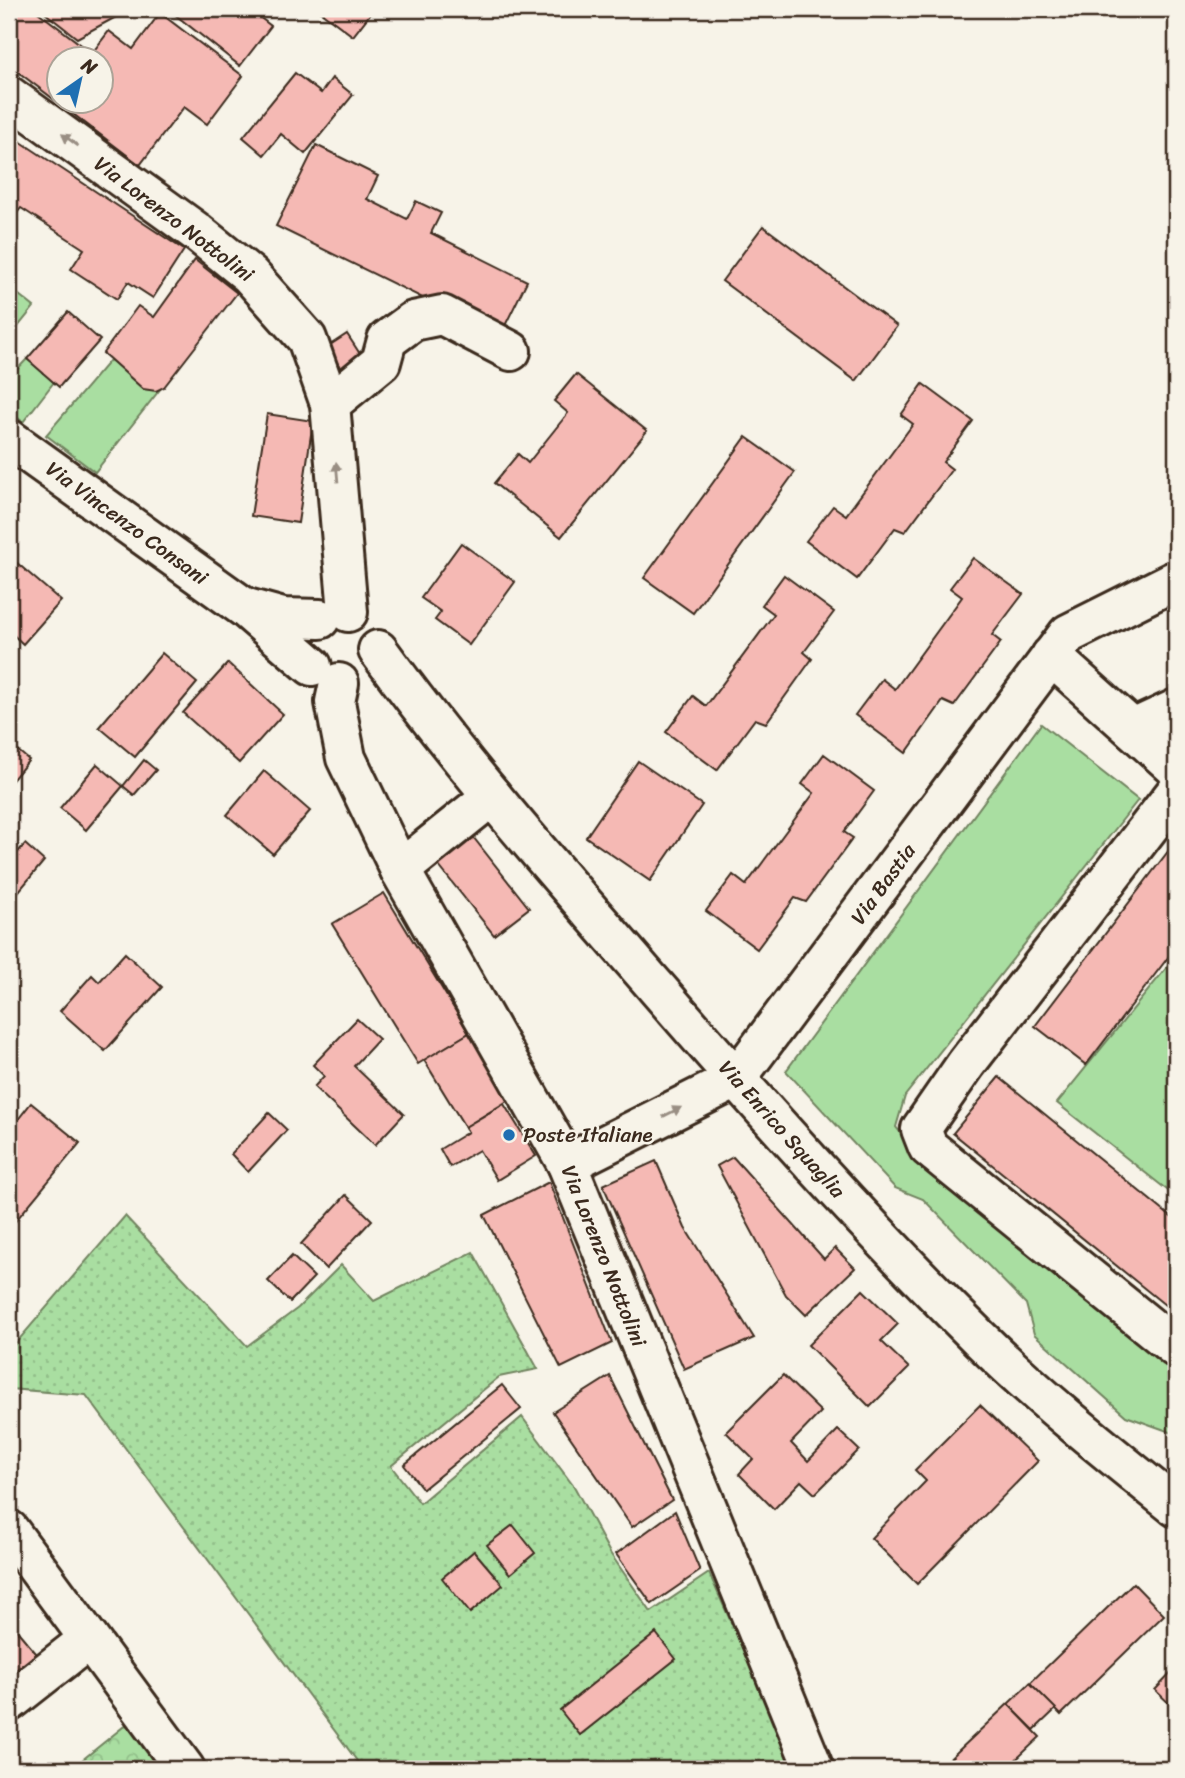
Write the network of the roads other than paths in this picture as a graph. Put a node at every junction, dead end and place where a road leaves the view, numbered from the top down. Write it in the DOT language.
graph roads {
  1 [pos="9,96"];
  2 [pos="511,351"];
  3 [pos="330,404"];
  4 [pos="9,439"];
  5 [pos="1176,580"];
  6 [pos="245,608"];
  7 [pos="334,616"];
  8 [pos="1051,656"];
  9 [pos="348,669"];
  10 [pos="1176,709"];
  11 [pos="1133,729"];
  12 [pos="1176,768"];
  13 [pos="1176,792"];
  14 [pos="492,796"];
  15 [pos="400,870"];
  16 [pos="736,1079"];
  17 [pos="567,1164"];
  18 [pos="1176,1348"];
  19 [pos="1172,1494"];
  20 [pos="9,1530"];
  21 [pos="89,1639"];
  22 [pos="9,1702"];
  23 [pos="185,1769"];
  24 [pos="814,1769"];
  3 -- 1 [label="street, Via Lorenzo Nottolini, one-way"];
  2 -- 3 [label="street"];
  7 -- 3 [label="street, Via Lorenzo Nottolini, one-way"];
  4 -- 6 [label="street, Via Vincenzo Consani"];
  5 -- 8 [label="street, Via Bastia"];
  6 -- 7 [label="street, Via Vincenzo Consani"];
  6 -- 9 [label="street, Via Vincenzo Consani"];
  7 -- 9 [label="street, Via Lorenzo Nottolini"];
  7 -- 9 [label="street"];
  8 -- 11 [label="street"];
  8 -- 16 [label="street, Via Bastia"];
  9 -- 14 [label="street, Via Enrico Squaglia"];
  9 -- 15 [label="street, Via Lorenzo Nottolini"];
  10 -- 11 [label="street"];
  11 -- 12 [label="street"];
  13 -- 18 [label="street"];
  14 -- 15 [label="street"];
  14 -- 16 [label="street, Via Enrico Squaglia"];
  15 -- 17 [label="street, Via Lorenzo Nottolini"];
  17 -- 16 [label="street, Via Bastia, one-way"];
  16 -- 19 [label="street, Via Enrico Squaglia"];
  17 -- 24 [label="street, Via Lorenzo Nottolini"];
  20 -- 21 [label="street"];
  21 -- 22 [label="street"];
  21 -- 23 [label="street"];
}
